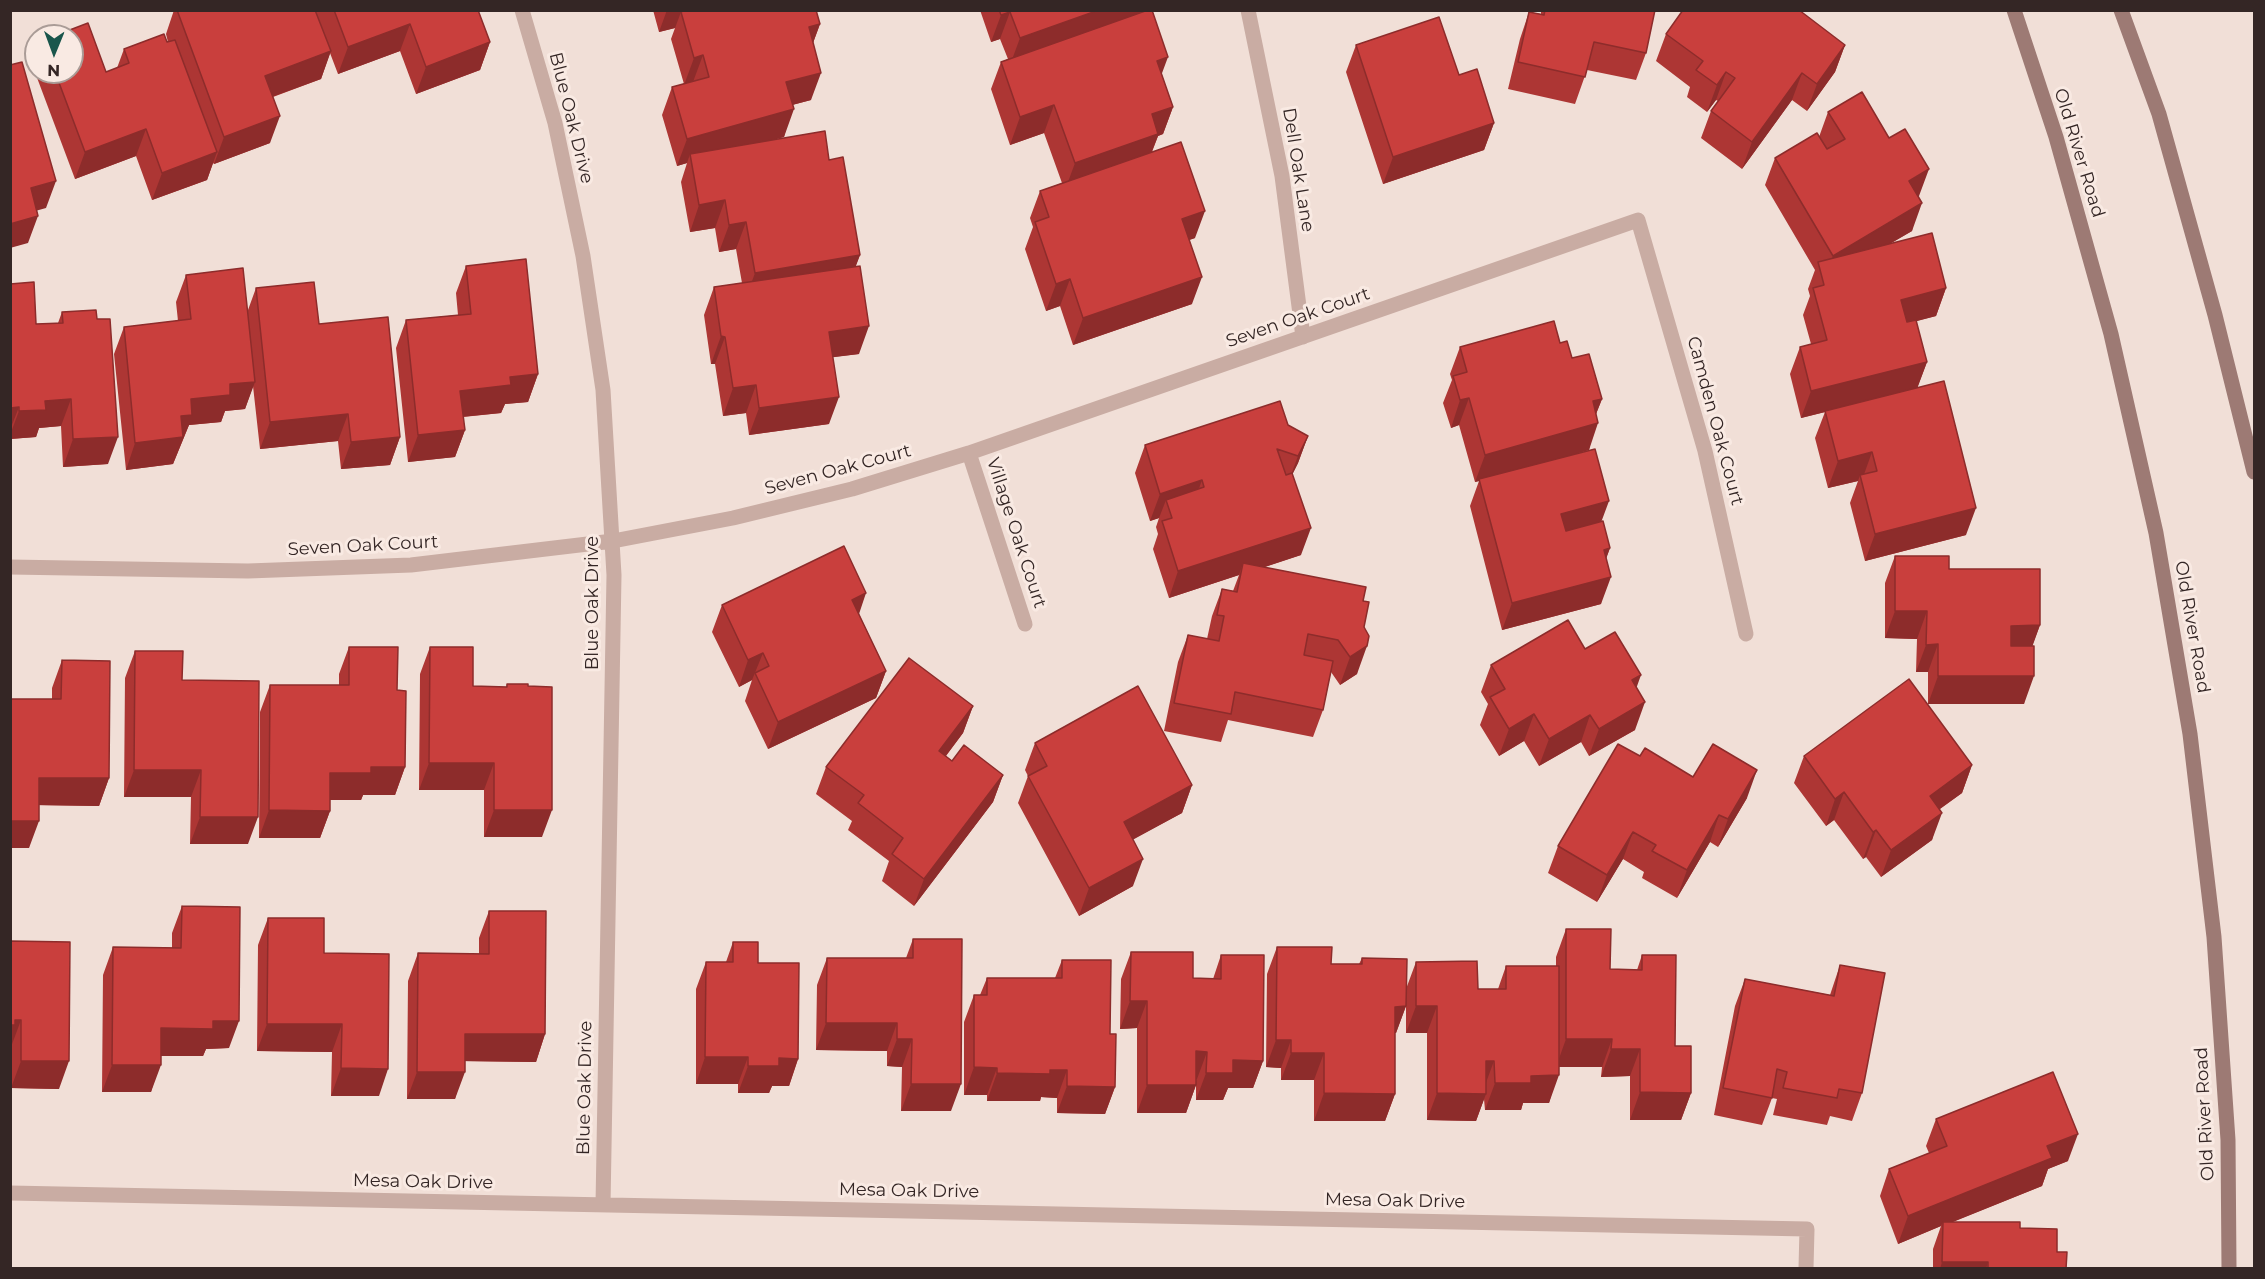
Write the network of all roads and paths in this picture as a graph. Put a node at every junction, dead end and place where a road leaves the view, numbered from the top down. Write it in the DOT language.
graph roads {
  1 [pos="522,10"];
  2 [pos="1248,10"];
  3 [pos="2014,10"];
  4 [pos="2121,10"];
  5 [pos="1638,220"];
  6 [pos="1303,337"];
  7 [pos="969,453"];
  8 [pos="2254,472"];
  9 [pos="613,541"];
  10 [pos="10,567"];
  11 [pos="1025,624"];
  12 [pos="1746,634"];
  13 [pos="10,1193"];
  14 [pos="603,1205"];
  15 [pos="1806,1269"];
  16 [pos="2229,1269"];
  1 -- 9 [label="street, Blue Oak Drive"];
  2 -- 6 [label="street, Dell Oak Lane"];
  3 -- 16 [label="main road, Old River Road"];
  4 -- 8 [label="main road"];
  5 -- 6 [label="street, Seven Oak Court"];
  5 -- 12 [label="street, Camden Oak Court"];
  6 -- 7 [label="street, Seven Oak Court"];
  7 -- 9 [label="street, Seven Oak Court"];
  7 -- 11 [label="street, Village Oak Court"];
  9 -- 10 [label="street, Seven Oak Court"];
  9 -- 14 [label="street, Blue Oak Drive"];
  13 -- 14 [label="street, Mesa Oak Drive"];
  14 -- 15 [label="street, Mesa Oak Drive"];
}
